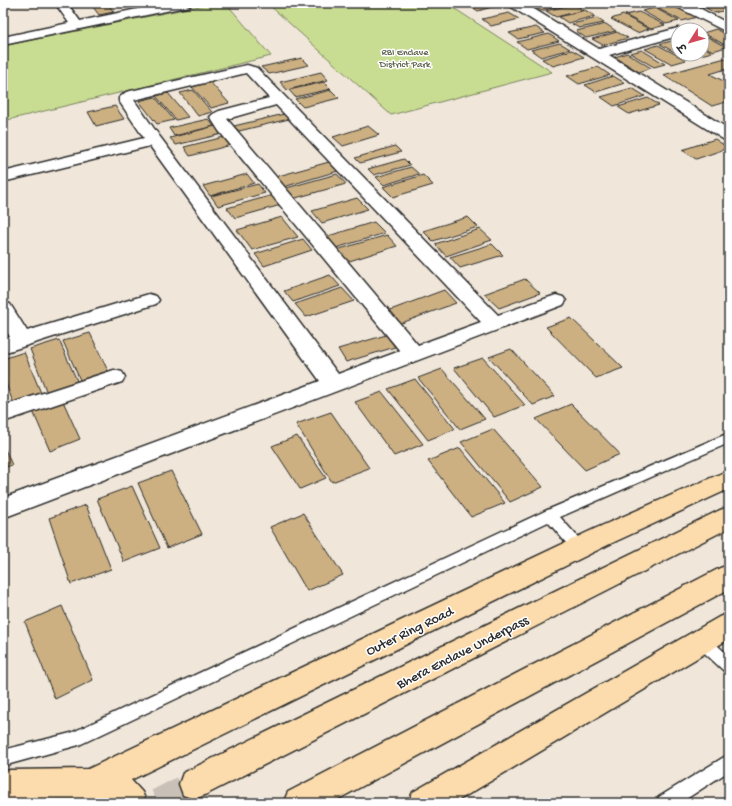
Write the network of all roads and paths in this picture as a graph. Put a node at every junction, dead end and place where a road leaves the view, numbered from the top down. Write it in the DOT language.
graph roads {
  1 [pos="61,3"];
  2 [pos="185,3"];
  3 [pos="515,3"];
  4 [pos="680,3"];
  5 [pos="715,22"];
  6 [pos="710,23"];
  7 [pos="76,26"];
  8 [pos="729,29"];
  9 [pos="670,34"];
  10 [pos="3,41"];
  11 [pos="597,54"];
  12 [pos="279,100"];
  13 [pos="729,136"];
  14 [pos="154,140"];
  15 [pos="3,177"];
  16 [pos="149,300"];
  17 [pos="556,301"];
  18 [pos="3,308"];
  19 [pos="495,324"];
  20 [pos="22,340"];
  21 [pos="3,346"];
  22 [pos="414,354"];
  23 [pos="114,377"];
  24 [pos="334,384"];
  25 [pos="3,414"];
  26 [pos="728,441"];
  27 [pos="729,479"];
  28 [pos="3,508"];
  29 [pos="550,515"];
  30 [pos="729,517"];
  31 [pos="579,548"];
  32 [pos="729,576"];
  33 [pos="729,625"];
  34 [pos="701,640"];
  35 [pos="729,666"];
  36 [pos="3,758"];
  37 [pos="729,762"];
  38 [pos="90,784"];
  39 [pos="194,784"];
  40 [pos="3,787"];
  41 [pos="131,803"];
  42 [pos="299,803"];
  43 [pos="424,803"];
  44 [pos="665,803"];
  1 -- 7 [label="street"];
  2 -- 7 [label="street"];
  3 -- 11 [label="street"];
  4 -- 5 [label="street"];
  5 -- 6 [label="street"];
  5 -- 8 [label="street"];
  7 -- 10 [label="street"];
  9 -- 11 [label="street"];
  11 -- 13 [label="street"];
  12 -- 14 [label="street"];
  12 -- 19 [label="street"];
  12 -- 22 [label="street"];
  14 -- 15 [label="street"];
  14 -- 24 [label="street"];
  16 -- 20 [label="street"];
  17 -- 19 [label="street"];
  18 -- 20 [label="street"];
  19 -- 22 [label="street"];
  20 -- 21 [label="street"];
  22 -- 24 [label="street"];
  23 -- 25 [label="street"];
  24 -- 28 [label="street"];
  26 -- 29 [label="lane"];
  27 -- 31 [label="main road, Outer Ring Road"];
  29 -- 31 [label="lane"];
  29 -- 36 [label="lane"];
  30 -- 39 [label="main road, Bhera Enclave Underpass"];
  31 -- 38 [label="main road, Outer Ring Road"];
  32 -- 42 [label="main road"];
  33 -- 34 [label="main road"];
  34 -- 35 [label="lane"];
  34 -- 43 [label="main road"];
  37 -- 44 [label="lane"];
  38 -- 40 [label="main road"];
  38 -- 41 [label="main road"];
}
